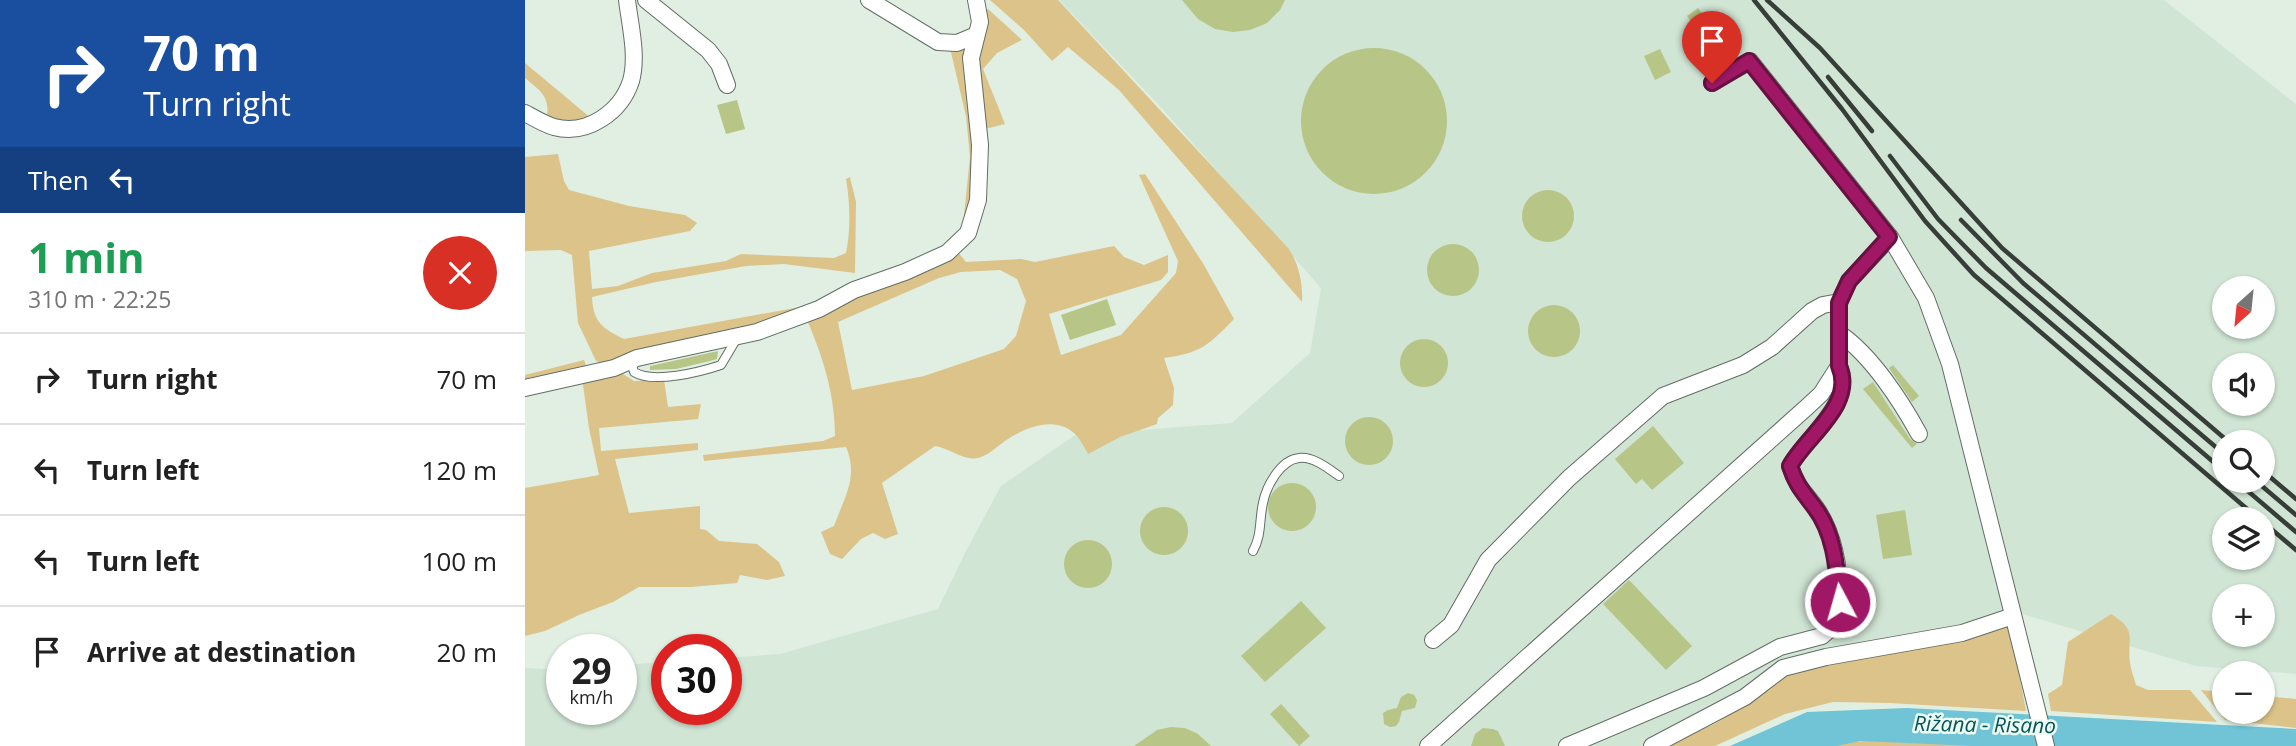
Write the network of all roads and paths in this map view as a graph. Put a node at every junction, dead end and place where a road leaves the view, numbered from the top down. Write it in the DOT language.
graph roads {
  1 [pos="627,0"];
  2 [pos="646,0"];
  3 [pos="869,0"];
  4 [pos="976,0"];
  5 [pos="976,36"];
  6 [pos="1712,83"];
  7 [pos="727,85"];
  8 [pos="525,113"];
  9 [pos="1889,237"];
  10 [pos="1839,303"];
  11 [pos="737,335"];
  12 [pos="1849,345"];
  13 [pos="631,361"];
  14 [pos="1839,366"];
  15 [pos="525,388"];
  16 [pos="1919,434"];
  17 [pos="1339,476"];
  18 [pos="1253,551"];
  19 [pos="2013,616"];
  20 [pos="1433,640"];
  21 [pos="1428,746"];
  22 [pos="1567,746"];
  23 [pos="1652,746"];
  24 [pos="2046,746"];
  1 -- 8 [label="street"];
  2 -- 7 [label="street"];
  3 -- 5 [label="street"];
  4 -- 5 [label="street"];
  5 -- 11 [label="street"];
  6 -- 9 [label="street"];
  9 -- 10 [label="street"];
  9 -- 19 [label="street"];
  10 -- 12 [label="street"];
  10 -- 20 [label="street"];
  11 -- 13 [label="street"];
  11 -- 13 [label="lane"];
  12 -- 14 [label="street"];
  12 -- 16 [label="street"];
  13 -- 15 [label="street"];
  14 -- 21 [label="street"];
  14 -- 22 [label="street"];
  17 -- 18 [label="lane"];
  19 -- 23 [label="street"];
  19 -- 24 [label="street"];
}
